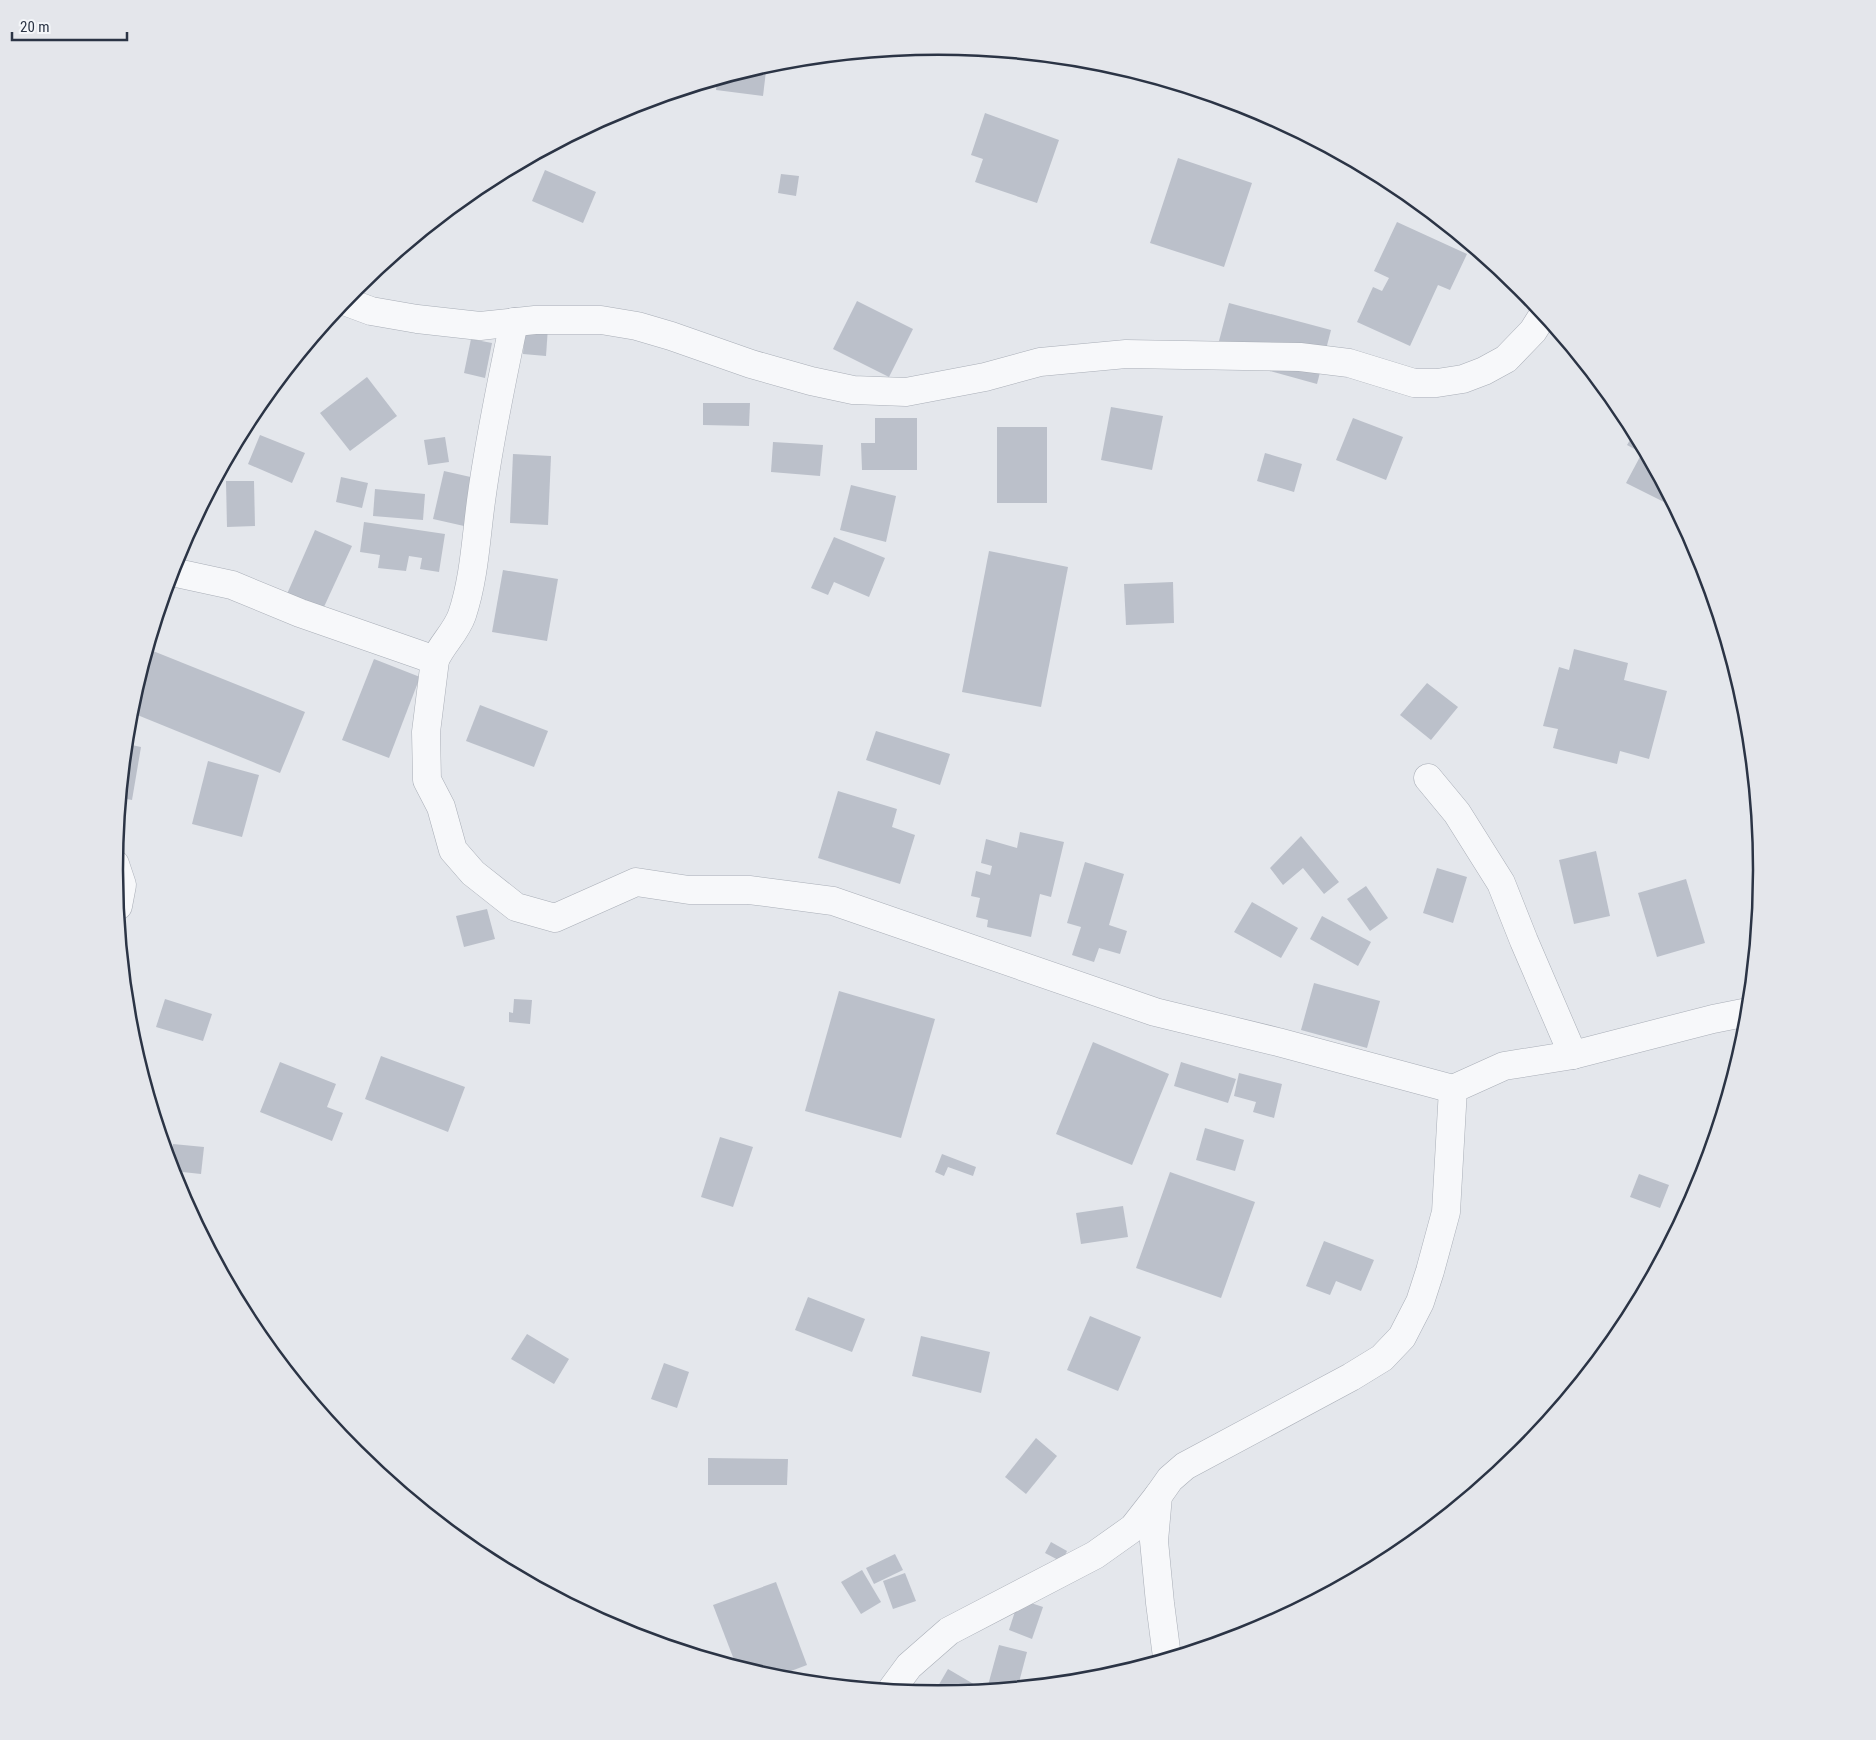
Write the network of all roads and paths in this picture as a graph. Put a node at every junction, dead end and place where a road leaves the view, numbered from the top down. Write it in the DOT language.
graph roads {
  1 [pos="352,304"];
  2 [pos="1539,321"];
  3 [pos="514,322"];
  4 [pos="179,574"];
  5 [pos="435,660"];
  6 [pos="1428,778"];
  7 [pos="1740,1014"];
  8 [pos="1572,1055"];
  9 [pos="1453,1089"];
  10 [pos="1158,1496"];
  11 [pos="1166,1652"];
  12 [pos="896,1683"];
  1 -- 3 [label="street"];
  2 -- 3 [label="street"];
  3 -- 5 [label="street"];
  4 -- 5 [label="street"];
  5 -- 9 [label="street"];
  6 -- 8 [label="street"];
  7 -- 8 [label="street"];
  8 -- 9 [label="street"];
  9 -- 10 [label="street"];
  10 -- 11 [label="street"];
  10 -- 12 [label="street"];
}
